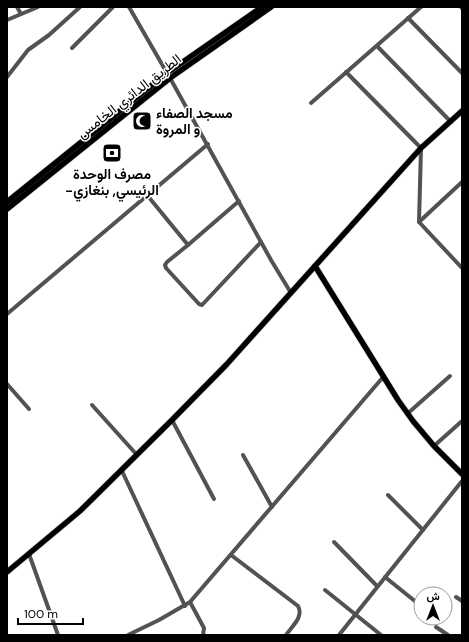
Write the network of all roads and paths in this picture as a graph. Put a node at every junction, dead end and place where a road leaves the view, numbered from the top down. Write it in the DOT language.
graph roads {
  1 [pos="17,7"];
  2 [pos="38,7"];
  3 [pos="80,7"];
  4 [pos="113,7"];
  5 [pos="129,7"];
  6 [pos="262,7"];
  7 [pos="271,7"];
  8 [pos="421,7"];
  9 [pos="21,14"];
  10 [pos="408,18"];
  11 [pos="7,20"];
  12 [pos="377,46"];
  13 [pos="72,48"];
  14 [pos="346,72"];
  15 [pos="462,73"];
  16 [pos="169,75"];
  17 [pos="7,77"];
  18 [pos="312,103"];
  19 [pos="462,111"];
  20 [pos="451,122"];
  21 [pos="208,144"];
  22 [pos="421,148"];
  23 [pos="462,182"];
  24 [pos="147,195"];
  25 [pos="239,201"];
  26 [pos="7,202"];
  27 [pos="7,209"];
  28 [pos="419,222"];
  29 [pos="261,242"];
  30 [pos="188,245"];
  31 [pos="315,266"];
  32 [pos="462,268"];
  33 [pos="291,292"];
  34 [pos="7,314"];
  35 [pos="384,376"];
  36 [pos="450,376"];
  37 [pos="7,384"];
  38 [pos="92,405"];
  39 [pos="29,409"];
  40 [pos="407,414"];
  41 [pos="172,420"];
  42 [pos="462,422"];
  43 [pos="434,446"];
  44 [pos="137,455"];
  45 [pos="243,455"];
  46 [pos="122,471"];
  47 [pos="462,474"];
  48 [pos="462,481"];
  49 [pos="388,495"];
  50 [pos="214,499"];
  51 [pos="272,507"];
  52 [pos="423,530"];
  53 [pos="334,542"];
  54 [pos="29,554"];
  55 [pos="232,555"];
  56 [pos="7,572"];
  57 [pos="385,577"];
  58 [pos="377,586"];
  59 [pos="325,590"];
  60 [pos="456,597"];
  61 [pos="413,600"];
  62 [pos="462,601"];
  63 [pos="190,602"];
  64 [pos="185,606"];
  65 [pos="355,614"];
  66 [pos="436,627"];
  67 [pos="340,634"];
  68 [pos="58,635"];
  69 [pos="128,635"];
  70 [pos="203,635"];
  71 [pos="286,635"];
  72 [pos="381,635"];
  73 [pos="448,635"];
  1 -- 9 [label="street"];
  2 -- 9 [label="street"];
  3 -- 17 [label="street"];
  4 -- 13 [label="street"];
  5 -- 16 [label="street"];
  6 -- 16 [label="main road, الطريق الدائري الخامس"];
  7 -- 16 [label="main road, الطريق الدائري الخامس"];
  8 -- 10 [label="street"];
  9 -- 11 [label="street"];
  10 -- 12 [label="street"];
  10 -- 15 [label="street"];
  12 -- 14 [label="street"];
  12 -- 20 [label="street"];
  14 -- 18 [label="street"];
  14 -- 22 [label="street"];
  16 -- 21 [label="street"];
  16 -- 26 [label="main road, الطريق الدائري الخامس"];
  16 -- 27 [label="main road, الطريق الدائري الخامس"];
  19 -- 20 [label="main road"];
  20 -- 22 [label="main road"];
  21 -- 24 [label="street"];
  21 -- 25 [label="street"];
  22 -- 28 [label="street"];
  22 -- 31 [label="main road"];
  23 -- 28 [label="street"];
  24 -- 30 [label="street"];
  24 -- 34 [label="street"];
  25 -- 29 [label="street"];
  25 -- 30 [label="street"];
  28 -- 32 [label="street"];
  29 -- 30 [label="street"];
  29 -- 33 [label="street"];
  31 -- 33 [label="main road"];
  31 -- 35 [label="main road"];
  33 -- 41 [label="main road"];
  35 -- 40 [label="main road"];
  35 -- 51 [label="street"];
  36 -- 40 [label="street"];
  37 -- 39 [label="street"];
  38 -- 44 [label="street"];
  40 -- 43 [label="main road"];
  41 -- 44 [label="main road"];
  41 -- 50 [label="street"];
  42 -- 43 [label="street"];
  43 -- 47 [label="main road"];
  44 -- 46 [label="main road"];
  45 -- 51 [label="street"];
  46 -- 54 [label="main road"];
  46 -- 64 [label="street"];
  48 -- 52 [label="street"];
  49 -- 52 [label="street"];
  51 -- 55 [label="street"];
  52 -- 57 [label="street"];
  53 -- 58 [label="street"];
  54 -- 56 [label="main road"];
  54 -- 68 [label="street"];
  55 -- 63 [label="street"];
  55 -- 71 [label="street"];
  57 -- 58 [label="street"];
  57 -- 61 [label="street"];
  58 -- 65 [label="street"];
  59 -- 65 [label="street"];
  60 -- 62 [label="street"];
  63 -- 64 [label="street"];
  63 -- 70 [label="street"];
  64 -- 69 [label="street"];
  65 -- 67 [label="street"];
  65 -- 72 [label="street"];
  66 -- 73 [label="street"];
}
